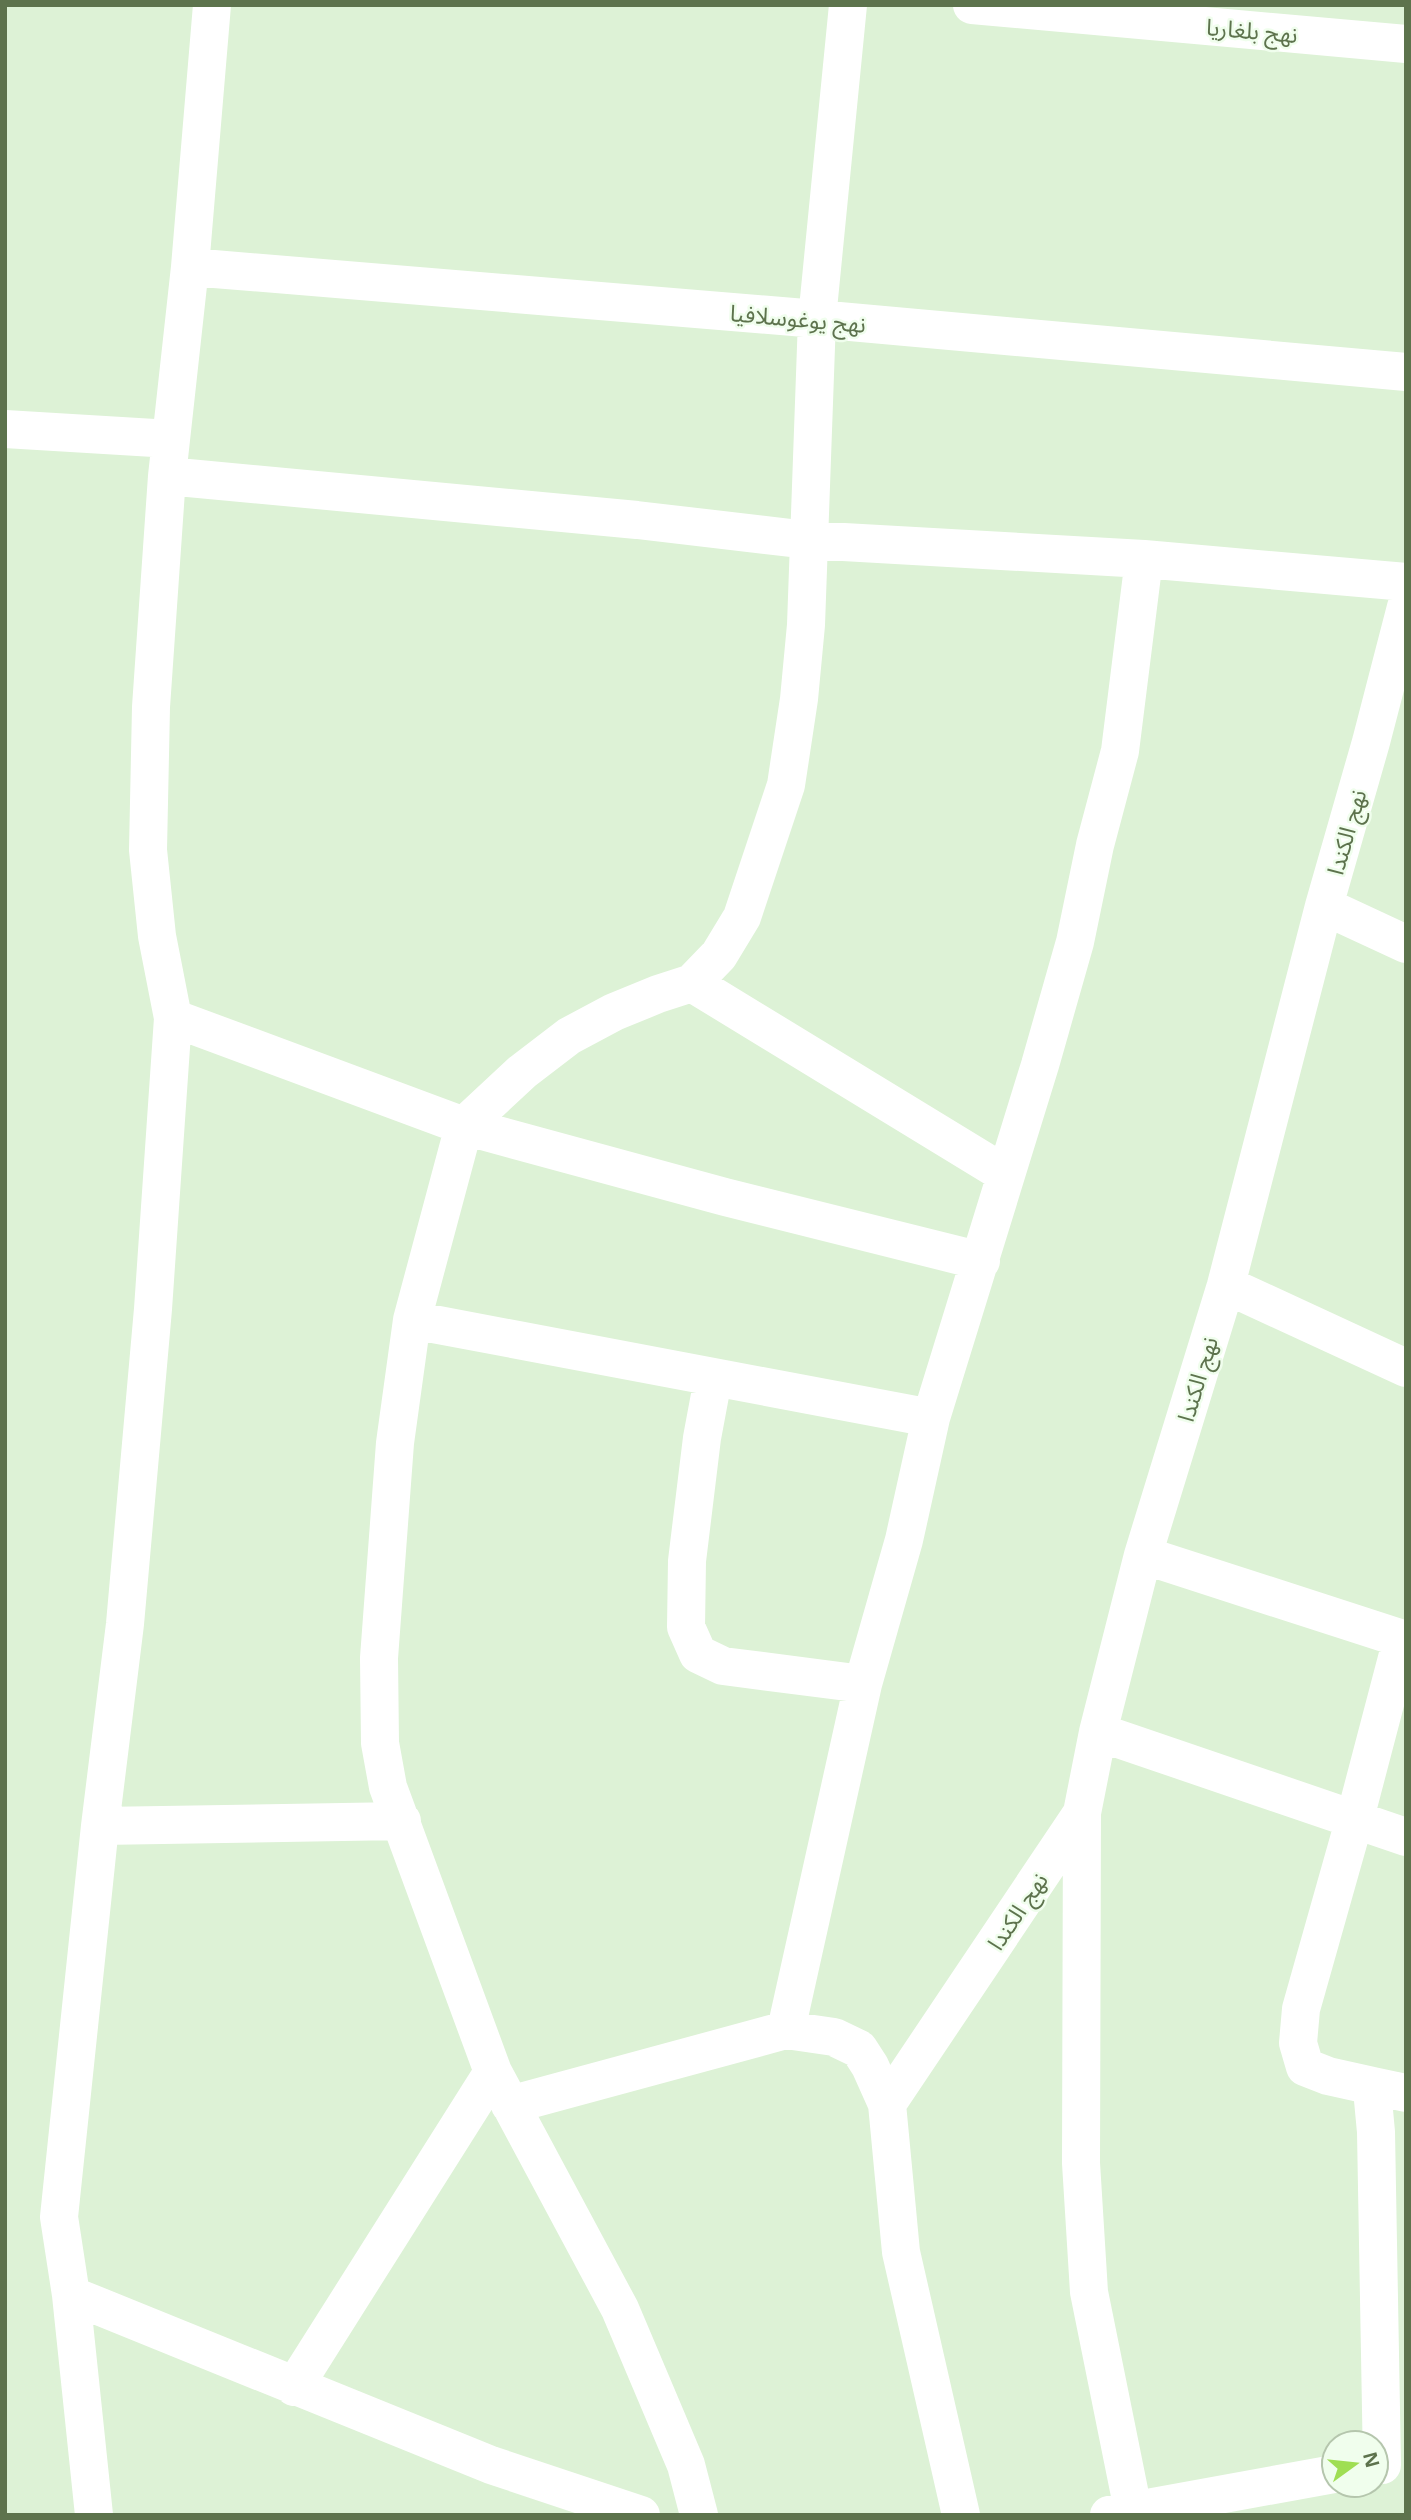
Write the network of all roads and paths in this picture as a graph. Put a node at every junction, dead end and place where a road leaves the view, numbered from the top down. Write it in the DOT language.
graph roads {
  1 [pos="212,5"];
  2 [pos="848,5"];
  3 [pos="972,5"];
  4 [pos="1406,44"];
  5 [pos="190,267"];
  6 [pos="817,319"];
  7 [pos="1406,372"];
  8 [pos="5,429"];
  9 [pos="169,458"];
  10 [pos="808,540"];
  11 [pos="1144,559"];
  12 [pos="1406,582"];
  13 [pos="1406,607"];
  14 [pos="1324,906"];
  15 [pos="1406,944"];
  16 [pos="692,983"];
  17 [pos="173,1018"];
  18 [pos="464,1126"];
  19 [pos="1005,1174"];
  20 [pos="981,1261"];
  21 [pos="1226,1285"];
  22 [pos="412,1320"];
  23 [pos="1406,1368"];
  24 [pos="713,1378"];
  25 [pos="931,1418"];
  26 [pos="1143,1555"];
  27 [pos="1404,1639"];
  28 [pos="863,1684"];
  29 [pos="1098,1732"];
  30 [pos="1082,1813"];
  31 [pos="1355,1818"];
  32 [pos="402,1821"];
  33 [pos="100,1826"];
  34 [pos="1406,1837"];
  35 [pos="786,2030"];
  36 [pos="502,2088"];
  37 [pos="1390,2090"];
  38 [pos="887,2104"];
  39 [pos="71,2295"];
  40 [pos="294,2387"];
  41 [pos="1387,2429"];
  42 [pos="1320,2476"];
  43 [pos="1121,2512"];
  44 [pos="94,2515"];
  45 [pos="641,2515"];
  46 [pos="699,2515"];
  47 [pos="961,2515"];
  1 -- 5 [label="street"];
  2 -- 6 [label="street"];
  3 -- 4 [label="street, نهج بلغاريا"];
  5 -- 6 [label="street, نهج يوغوسلافيا"];
  5 -- 9 [label="street"];
  6 -- 7 [label="street, نهج يوغوسلافيا"];
  6 -- 10 [label="street"];
  8 -- 9 [label="street"];
  9 -- 10 [label="street"];
  9 -- 17 [label="street"];
  10 -- 11 [label="street"];
  10 -- 16 [label="street"];
  11 -- 12 [label="street"];
  11 -- 19 [label="street"];
  13 -- 14 [label="street, نهج الكندا"];
  14 -- 15 [label="street"];
  14 -- 21 [label="street, نهج الكندا"];
  16 -- 18 [label="street"];
  16 -- 19 [label="street"];
  17 -- 18 [label="street"];
  17 -- 33 [label="street"];
  18 -- 20 [label="street"];
  18 -- 22 [label="street"];
  19 -- 20 [label="street"];
  20 -- 25 [label="street"];
  21 -- 23 [label="street"];
  21 -- 26 [label="street, نهج الكندا"];
  22 -- 24 [label="street"];
  22 -- 32 [label="street"];
  24 -- 25 [label="street"];
  24 -- 28 [label="street"];
  25 -- 28 [label="street"];
  26 -- 27 [label="street"];
  26 -- 29 [label="street, نهج الكندا"];
  27 -- 31 [label="street"];
  28 -- 35 [label="street"];
  29 -- 30 [label="street, نهج الكندا"];
  29 -- 31 [label="street"];
  30 -- 38 [label="street, نهج الكندا"];
  30 -- 43 [label="street"];
  31 -- 34 [label="street"];
  31 -- 37 [label="street"];
  32 -- 33 [label="street"];
  32 -- 36 [label="street"];
  33 -- 39 [label="street"];
  35 -- 36 [label="street"];
  35 -- 38 [label="street"];
  36 -- 40 [label="street"];
  36 -- 46 [label="street"];
  37 -- 41 [label="street"];
  38 -- 47 [label="street"];
  39 -- 40 [label="street"];
  39 -- 44 [label="street"];
  40 -- 45 [label="street"];
  42 -- 43 [label="street"];
}
